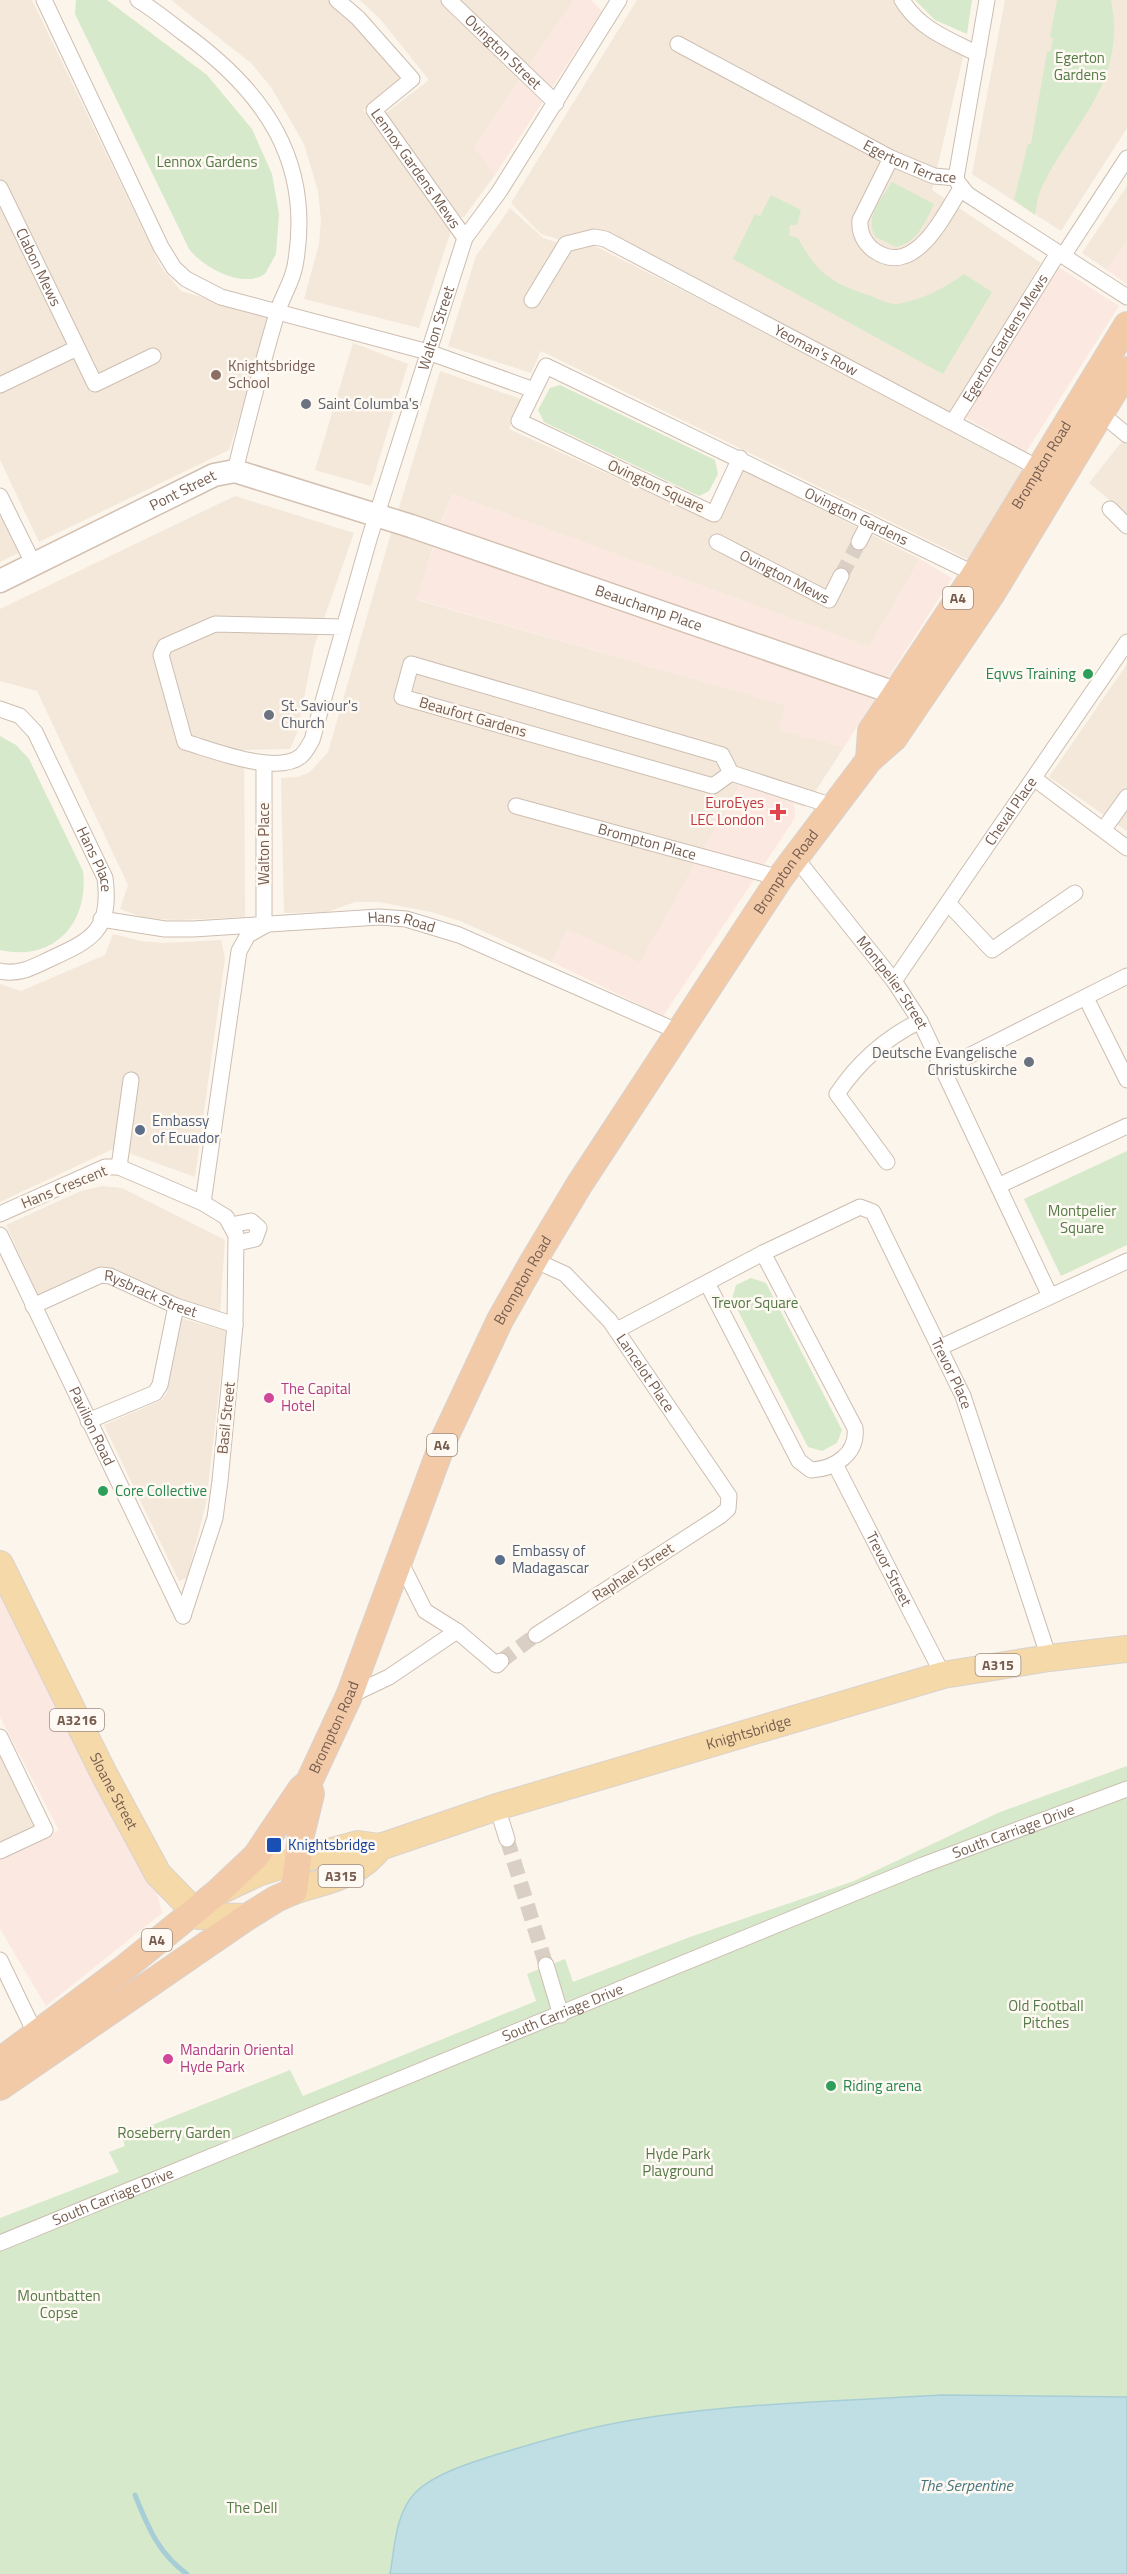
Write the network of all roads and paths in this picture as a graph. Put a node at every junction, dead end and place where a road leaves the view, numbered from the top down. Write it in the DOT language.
graph roads {
  1 [pos="138,0"];
  2 [pos="337,0"];
  3 [pos="449,0"];
  4 [pos="902,0"];
  5 [pos="987,0"];
  6 [pos="613,3"];
  7 [pos="47,4"];
  8 [pos="678,44"];
  9 [pos="978,54"];
  10 [pos="556,103"];
  11 [pos="891,158"];
  12 [pos="1127,158"];
  13 [pos="958,183"];
  14 [pos="0,188"];
  15 [pos="465,238"];
  16 [pos="1060,254"];
  17 [pos="1127,297"];
  18 [pos="532,300"];
  19 [pos="278,310"];
  20 [pos="1127,325"];
  21 [pos="77,348"];
  22 [pos="428,352"];
  23 [pos="153,356"];
  24 [pos="1127,370"];
  25 [pos="0,385"];
  26 [pos="534,390"];
  27 [pos="1092,406"];
  28 [pos="953,422"];
  29 [pos="1127,435"];
  30 [pos="740,458"];
  31 [pos="1040,468"];
  32 [pos="235,471"];
  33 [pos="1062,480"];
  34 [pos="0,496"];
  35 [pos="1110,509"];
  36 [pos="376,516"];
  37 [pos="5,517"];
  38 [pos="870,522"];
  39 [pos="1127,526"];
  40 [pos="717,542"];
  41 [pos="859,542"];
  42 [pos="34,565"];
  43 [pos="975,574"];
  44 [pos="841,576"];
  45 [pos="0,581"];
  46 [pos="344,627"];
  47 [pos="1126,644"];
  48 [pos="895,693"];
  49 [pos="919,702"];
  50 [pos="0,709"];
  51 [pos="869,760"];
  52 [pos="264,763"];
  53 [pos="731,773"];
  54 [pos="1035,779"];
  55 [pos="1127,796"];
  56 [pos="516,806"];
  57 [pos="832,806"];
  58 [pos="1104,829"];
  59 [pos="1127,848"];
  60 [pos="795,857"];
  61 [pos="780,878"];
  62 [pos="1075,893"];
  63 [pos="948,903"];
  64 [pos="101,919"];
  65 [pos="264,926"];
  66 [pos="0,971"];
  67 [pos="1127,976"];
  68 [pos="894,981"];
  69 [pos="1086,998"];
  70 [pos="920,1021"];
  71 [pos="679,1032"];
  72 [pos="945,1068"];
  73 [pos="131,1080"];
  74 [pos="1127,1080"];
  75 [pos="1127,1126"];
  76 [pos="887,1162"];
  77 [pos="119,1167"];
  78 [pos="1000,1185"];
  79 [pos="203,1203"];
  80 [pos="0,1214"];
  81 [pos="228,1221"];
  82 [pos="0,1235"];
  83 [pos="237,1243"];
  84 [pos="764,1253"];
  85 [pos="534,1260"];
  86 [pos="1127,1261"];
  87 [pos="707,1283"];
  88 [pos="1050,1296"];
  89 [pos="33,1306"];
  90 [pos="176,1306"];
  91 [pos="235,1324"];
  92 [pos="617,1330"];
  93 [pos="939,1348"];
  94 [pos="88,1421"];
  95 [pos="835,1464"];
  96 [pos="728,1509"];
  97 [pos="400,1562"];
  98 [pos="0,1564"];
  99 [pos="183,1616"];
  100 [pos="457,1631"];
  101 [pos="536,1635"];
  102 [pos="1127,1649"];
  103 [pos="1049,1658"];
  104 [pos="499,1663"];
  105 [pos="943,1675"];
  106 [pos="349,1696"];
  107 [pos="0,1737"];
  108 [pos="308,1784"];
  109 [pos="1127,1789"];
  110 [pos="497,1807"];
  111 [pos="507,1839"];
  112 [pos="380,1847"];
  113 [pos="0,1851"];
  114 [pos="299,1860"];
  115 [pos="294,1891"];
  116 [pos="219,1892"];
  117 [pos="193,1911"];
  118 [pos="247,1917"];
  119 [pos="185,1959"];
  120 [pos="0,1960"];
  121 [pos="546,1965"];
  122 [pos="561,2015"];
  123 [pos="36,2035"];
  124 [pos="0,2061"];
  125 [pos="0,2087"];
  126 [pos="0,2243"];
  1 -- 19 [label="street"];
  2 -- 15 [label="street, Lennox Gardens Mews"];
  3 -- 10 [label="street, Ovington Street"];
  4 -- 9 [label="street"];
  5 -- 9 [label="street"];
  6 -- 10 [label="street, Walton Street"];
  7 -- 19 [label="street"];
  8 -- 11 [label="street, Egerton Terrace"];
  9 -- 13 [label="street"];
  10 -- 15 [label="street, Walton Street"];
  11 -- 13 [label="street, Egerton Terrace"];
  11 -- 13 [label="street"];
  12 -- 16 [label="street"];
  13 -- 16 [label="street, Egerton Terrace"];
  14 -- 21 [label="street, Clabon Mews"];
  15 -- 22 [label="street, Walton Street"];
  16 -- 17 [label="street, Egerton Terrace"];
  16 -- 28 [label="street, Egerton Gardens Mews"];
  18 -- 28 [label="street, Yeoman's Row"];
  19 -- 22 [label="street"];
  19 -- 32 [label="street"];
  20 -- 27 [label="highway, Brompton Road / A4"];
  21 -- 23 [label="street, Clabon Mews"];
  21 -- 25 [label="street"];
  22 -- 26 [label="street"];
  22 -- 36 [label="street, Walton Street"];
  24 -- 27 [label="highway, Brompton Road / A4"];
  26 -- 30 [label="street, Ovington Square"];
  26 -- 30 [label="street, Ovington Square"];
  27 -- 29 [label="street"];
  27 -- 31 [label="highway, Brompton Road / A4"];
  27 -- 33 [label="highway, Brompton Road / A4"];
  28 -- 31 [label="street, Yeoman's Row"];
  30 -- 38 [label="street, Ovington Gardens"];
  31 -- 33 [label="street, Yeoman's Row"];
  31 -- 43 [label="highway, Brompton Road / A4"];
  32 -- 36 [label="main road, Pont Street"];
  32 -- 42 [label="main road, Pont Street"];
  33 -- 49 [label="highway, Brompton Road / A4"];
  34 -- 37 [label="street"];
  35 -- 39 [label="street"];
  36 -- 46 [label="street, Walton Street"];
  36 -- 48 [label="main road, Beauchamp Place"];
  37 -- 42 [label="street"];
  38 -- 41 [label="street"];
  38 -- 43 [label="street, Ovington Gardens"];
  40 -- 44 [label="street, Ovington Mews"];
  42 -- 45 [label="main road, Pont Street"];
  43 -- 48 [label="highway, Brompton Road / A4"];
  46 -- 52 [label="street, Walton Street"];
  46 -- 52 [label="street"];
  47 -- 54 [label="street, Cheval Place"];
  48 -- 49 [label="main road, Beauchamp Place"];
  48 -- 51 [label="highway, Brompton Road / A4"];
  49 -- 51 [label="highway, Brompton Road / A4"];
  50 -- 64 [label="street, Hans Place"];
  51 -- 57 [label="highway, Brompton Road / A4"];
  52 -- 65 [label="street, Walton Place"];
  53 -- 53 [label="street, Beaufort Gardens"];
  53 -- 57 [label="street"];
  54 -- 58 [label="street"];
  54 -- 63 [label="street, Cheval Place"];
  55 -- 58 [label="street"];
  56 -- 61 [label="street, Brompton Place"];
  57 -- 60 [label="highway, Brompton Road / A4"];
  58 -- 59 [label="street"];
  60 -- 61 [label="highway, Brompton Road / A4"];
  60 -- 68 [label="street, Montpelier Street"];
  61 -- 71 [label="highway, Brompton Road / A4"];
  62 -- 63 [label="street"];
  63 -- 68 [label="street, Cheval Place"];
  64 -- 65 [label="street, Hans Road"];
  64 -- 66 [label="street, Hans Place"];
  65 -- 71 [label="street, Hans Road"];
  65 -- 79 [label="street"];
  67 -- 69 [label="street"];
  68 -- 70 [label="street, Montpelier Street"];
  69 -- 72 [label="street"];
  69 -- 74 [label="street"];
  70 -- 72 [label="street, Montpelier Street"];
  70 -- 76 [label="street"];
  71 -- 85 [label="highway, Brompton Road / A4"];
  72 -- 78 [label="street, Montpelier Street"];
  73 -- 77 [label="street"];
  75 -- 78 [label="street"];
  77 -- 79 [label="street, Hans Crescent"];
  77 -- 80 [label="street, Hans Crescent"];
  78 -- 88 [label="street"];
  79 -- 81 [label="street, Hans Crescent"];
  81 -- 83 [label="street, Basil Street"];
  81 -- 83 [label="street, Hans Crescent"];
  82 -- 89 [label="street, Pavilion Road"];
  83 -- 91 [label="street, Basil Street"];
  84 -- 87 [label="street"];
  84 -- 93 [label="street, Trevor Place"];
  84 -- 95 [label="street"];
  85 -- 92 [label="street, Lancelot Place"];
  85 -- 97 [label="highway, Brompton Road / A4"];
  86 -- 88 [label="street"];
  87 -- 92 [label="street"];
  87 -- 95 [label="street"];
  88 -- 93 [label="street"];
  89 -- 90 [label="street, Rysbrack Street"];
  89 -- 94 [label="street, Pavilion Road"];
  90 -- 91 [label="street, Rysbrack Street"];
  90 -- 94 [label="street"];
  91 -- 99 [label="street, Basil Street"];
  92 -- 96 [label="street, Lancelot Place"];
  93 -- 103 [label="street, Trevor Place"];
  94 -- 99 [label="street, Pavilion Road"];
  95 -- 105 [label="street, Trevor Street"];
  96 -- 101 [label="street, Raphael Street"];
  97 -- 100 [label="street"];
  97 -- 106 [label="highway, Brompton Road / A4"];
  98 -- 117 [label="main road, Sloane Street / A3216"];
  100 -- 104 [label="street"];
  100 -- 106 [label="street"];
  102 -- 103 [label="main road, Knightsbridge / A315"];
  103 -- 105 [label="main road, Knightsbridge / A315"];
  105 -- 110 [label="main road, Knightsbridge / A315"];
  106 -- 108 [label="highway, Brompton Road / A4"];
  107 -- 113 [label="street"];
  108 -- 114 [label="highway, Brompton Road / A4"];
  108 -- 116 [label="highway, Knightsbridge / A4"];
  109 -- 122 [label="street, South Carriage Drive"];
  110 -- 111 [label="street"];
  110 -- 112 [label="main road, Knightsbridge / A315"];
  112 -- 114 [label="main road, Knightsbridge / A315"];
  112 -- 115 [label="main road, Knightsbridge / A315"];
  114 -- 115 [label="highway, A4"];
  114 -- 116 [label="main road, Knightsbridge / A315"];
  115 -- 118 [label="highway, Knightsbridge / A4"];
  116 -- 117 [label="highway, Knightsbridge / A4"];
  117 -- 118 [label="main road"];
  117 -- 119 [label="highway"];
  117 -- 123 [label="highway, Knightsbridge / A4"];
  118 -- 119 [label="highway, Knightsbridge / A4"];
  119 -- 125 [label="highway, Knightsbridge / A4"];
  120 -- 123 [label="street"];
  121 -- 122 [label="street"];
  122 -- 126 [label="street, South Carriage Drive"];
  123 -- 124 [label="highway, Knightsbridge / A4"];
}
